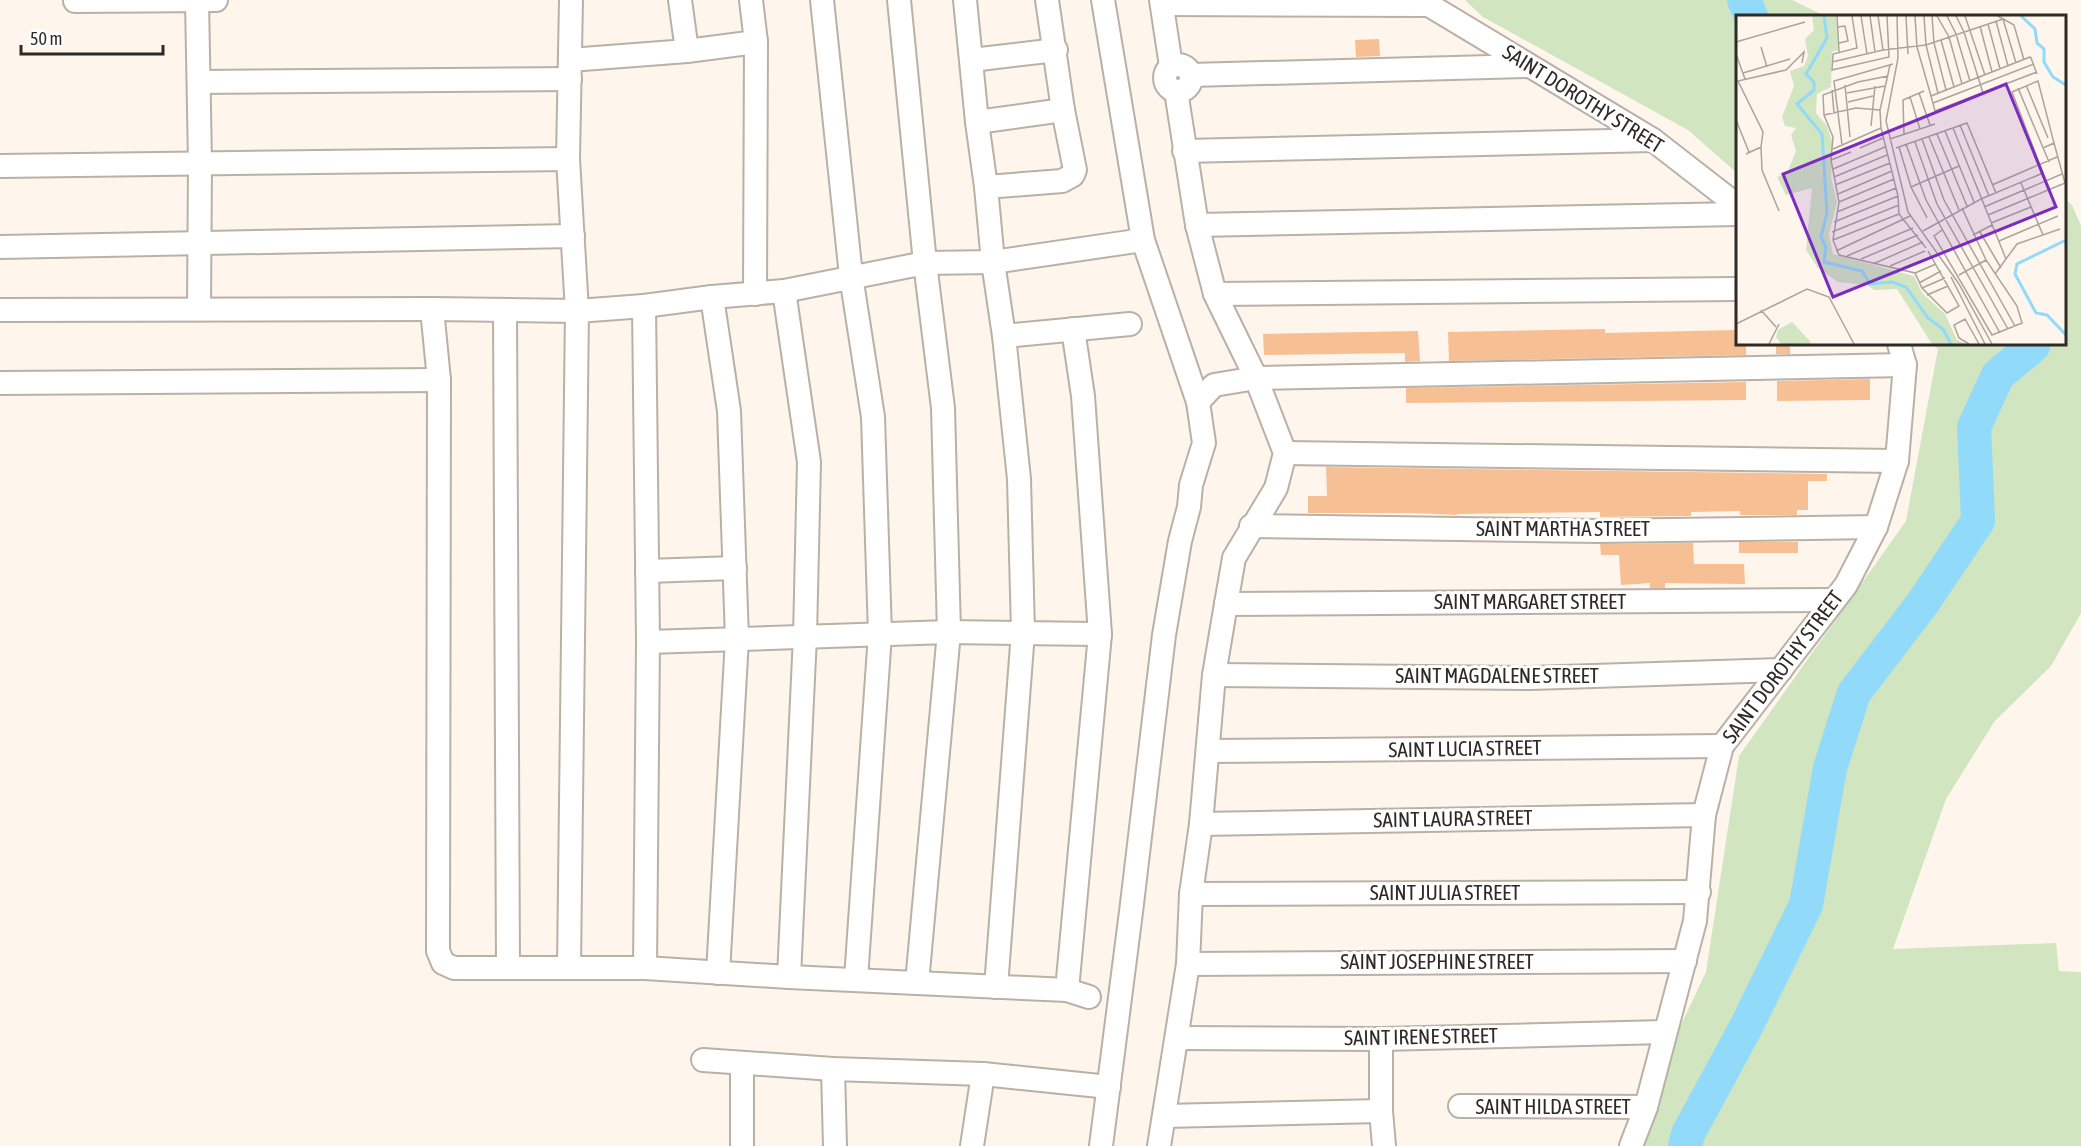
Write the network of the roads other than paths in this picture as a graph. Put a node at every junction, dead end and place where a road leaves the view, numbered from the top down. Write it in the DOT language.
graph roads {
  1 [pos="197,0"];
  2 [pos="216,0"];
  3 [pos="571,0"];
  4 [pos="680,0"];
  5 [pos="751,0"];
  6 [pos="822,0"];
  7 [pos="899,0"];
  8 [pos="965,0"];
  9 [pos="1047,0"];
  10 [pos="1103,0"];
  11 [pos="75,1"];
  12 [pos="1162,2"];
  13 [pos="1426,3"];
  14 [pos="756,42"];
  15 [pos="1056,50"];
  16 [pos="687,51"];
  17 [pos="972,60"];
  18 [pos="1529,66"];
  19 [pos="570,70"];
  20 [pos="1179,77"];
  21 [pos="199,82"];
  22 [pos="1063,110"];
  23 [pos="977,122"];
  24 [pos="1653,140"];
  25 [pos="1184,151"];
  26 [pos="568,159"];
  27 [pos="200,163"];
  28 [pos="0,166"];
  29 [pos="986,187"];
  30 [pos="1736,205"];
  31 [pos="1736,214"];
  32 [pos="1197,225"];
  33 [pos="573,236"];
  34 [pos="1143,240"];
  35 [pos="199,244"];
  36 [pos="0,247"];
  37 [pos="993,262"];
  38 [pos="925,263"];
  39 [pos="851,276"];
  40 [pos="1736,290"];
  41 [pos="784,291"];
  42 [pos="755,294"];
  43 [pos="1215,294"];
  44 [pos="712,297"];
  45 [pos="644,306"];
  46 [pos="199,308"];
  47 [pos="432,309"];
  48 [pos="505,309"];
  49 [pos="0,310"];
  50 [pos="577,311"];
  51 [pos="1131,324"];
  52 [pos="1073,329"];
  53 [pos="1004,336"];
  54 [pos="1899,345"];
  55 [pos="1905,365"];
  56 [pos="1256,378"];
  57 [pos="439,380"];
  58 [pos="0,383"];
  59 [pos="1198,402"];
  60 [pos="1285,453"];
  61 [pos="1897,461"];
  62 [pos="1251,526"];
  63 [pos="1876,527"];
  64 [pos="735,568"];
  65 [pos="647,571"];
  66 [pos="1834,600"];
  67 [pos="1226,604"];
  68 [pos="949,632"];
  69 [pos="1023,632"];
  70 [pos="880,634"];
  71 [pos="1100,634"];
  72 [pos="805,636"];
  73 [pos="737,639"];
  74 [pos="648,642"];
  75 [pos="1781,670"];
  76 [pos="1214,675"];
  77 [pos="1722,746"];
  78 [pos="1208,751"];
  79 [pos="1704,815"];
  80 [pos="1201,824"];
  81 [pos="1699,892"];
  82 [pos="1191,894"];
  83 [pos="1685,961"];
  84 [pos="1188,964"];
  85 [pos="508,968"];
  86 [pos="569,968"];
  87 [pos="645,968"];
  88 [pos="718,973"];
  89 [pos="789,977"];
  90 [pos="856,979"];
  91 [pos="917,983"];
  92 [pos="996,987"];
  93 [pos="1067,990"];
  94 [pos="1089,997"];
  95 [pos="1665,1032"];
  96 [pos="1177,1038"];
  97 [pos="1381,1039"];
  98 [pos="703,1060"];
  99 [pos="742,1063"];
  100 [pos="833,1069"];
  101 [pos="983,1074"];
  102 [pos="1109,1087"];
  103 [pos="1460,1106"];
  104 [pos="1646,1107"];
  105 [pos="1381,1110"];
  106 [pos="1165,1116"];
  107 [pos="742,1146"];
  108 [pos="835,1146"];
  109 [pos="972,1146"];
  110 [pos="1101,1146"];
  111 [pos="1160,1146"];
  112 [pos="1384,1146"];
  113 [pos="1631,1146"];
  1 -- 2 [label="street"];
  1 -- 11 [label="street"];
  1 -- 21 [label="street"];
  3 -- 19 [label="street"];
  4 -- 16 [label="street"];
  5 -- 14 [label="street"];
  6 -- 39 [label="street"];
  7 -- 38 [label="street"];
  8 -- 17 [label="street"];
  9 -- 15 [label="street"];
  10 -- 34 [label="street"];
  12 -- 13 [label="street"];
  12 -- 20 [label="street"];
  13 -- 18 [label="street, SAINT DOROTHY STREET"];
  14 -- 16 [label="street"];
  14 -- 42 [label="street"];
  15 -- 17 [label="street"];
  15 -- 22 [label="street"];
  16 -- 19 [label="street"];
  17 -- 23 [label="street"];
  18 -- 20 [label="street"];
  18 -- 24 [label="street, SAINT DOROTHY STREET"];
  19 -- 21 [label="street"];
  19 -- 26 [label="street"];
  20 -- 25 [label="street"];
  21 -- 27 [label="street"];
  22 -- 23 [label="street"];
  22 -- 29 [label="street"];
  23 -- 29 [label="street"];
  24 -- 25 [label="street"];
  24 -- 30 [label="street, SAINT DOROTHY STREET"];
  25 -- 32 [label="street"];
  26 -- 27 [label="street"];
  26 -- 33 [label="street"];
  27 -- 28 [label="street"];
  27 -- 35 [label="street"];
  29 -- 37 [label="street"];
  31 -- 32 [label="street"];
  32 -- 43 [label="street"];
  33 -- 35 [label="street"];
  33 -- 50 [label="street"];
  34 -- 37 [label="street"];
  34 -- 59 [label="street"];
  35 -- 36 [label="street"];
  35 -- 46 [label="street"];
  37 -- 38 [label="street"];
  37 -- 53 [label="street"];
  38 -- 39 [label="street"];
  38 -- 68 [label="street"];
  39 -- 41 [label="street"];
  39 -- 70 [label="street"];
  40 -- 43 [label="street"];
  41 -- 42 [label="street"];
  41 -- 72 [label="street"];
  42 -- 44 [label="street"];
  43 -- 56 [label="street"];
  44 -- 45 [label="street"];
  44 -- 64 [label="street"];
  45 -- 50 [label="street"];
  45 -- 65 [label="street"];
  46 -- 47 [label="street"];
  46 -- 49 [label="street"];
  47 -- 48 [label="street"];
  47 -- 57 [label="street"];
  48 -- 50 [label="street"];
  48 -- 85 [label="street"];
  50 -- 86 [label="street"];
  51 -- 52 [label="street"];
  52 -- 53 [label="street"];
  52 -- 71 [label="street"];
  53 -- 69 [label="street"];
  54 -- 55 [label="street, SAINT DOROTHY STREET"];
  55 -- 56 [label="street"];
  55 -- 61 [label="street, SAINT DOROTHY STREET"];
  56 -- 59 [label="street"];
  56 -- 60 [label="street"];
  57 -- 58 [label="street"];
  57 -- 85 [label="street"];
  59 -- 102 [label="street"];
  60 -- 61 [label="street"];
  60 -- 62 [label="street"];
  61 -- 63 [label="street, SAINT DOROTHY STREET"];
  62 -- 63 [label="street, SAINT MARTHA STREET"];
  62 -- 67 [label="street"];
  63 -- 66 [label="street, SAINT DOROTHY STREET"];
  64 -- 65 [label="street"];
  64 -- 73 [label="street"];
  65 -- 74 [label="street"];
  66 -- 67 [label="street, SAINT MARGARET STREET"];
  66 -- 75 [label="street, SAINT DOROTHY STREET"];
  67 -- 76 [label="street"];
  68 -- 69 [label="street"];
  68 -- 70 [label="street"];
  68 -- 91 [label="street"];
  69 -- 71 [label="street"];
  69 -- 92 [label="street"];
  70 -- 72 [label="street"];
  70 -- 90 [label="street"];
  71 -- 93 [label="street"];
  72 -- 73 [label="street"];
  72 -- 89 [label="street"];
  73 -- 74 [label="street"];
  73 -- 88 [label="street"];
  74 -- 87 [label="street"];
  75 -- 76 [label="street, SAINT MAGDALENE STREET"];
  75 -- 77 [label="street, SAINT DOROTHY STREET"];
  76 -- 78 [label="street"];
  77 -- 78 [label="street, SAINT LUCIA STREET"];
  77 -- 79 [label="street, SAINT DOROTHY STREET"];
  78 -- 80 [label="street"];
  79 -- 80 [label="street, SAINT LAURA STREET"];
  79 -- 81 [label="street, SAINT DOROTHY STREET"];
  80 -- 82 [label="street"];
  81 -- 82 [label="street, SAINT JULIA STREET"];
  81 -- 83 [label="street, SAINT DOROTHY STREET"];
  82 -- 84 [label="street"];
  83 -- 84 [label="street, SAINT JOSEPHINE STREET"];
  83 -- 95 [label="street, SAINT DOROTHY STREET"];
  84 -- 96 [label="street"];
  85 -- 86 [label="street"];
  86 -- 87 [label="street"];
  87 -- 88 [label="street"];
  88 -- 89 [label="street"];
  89 -- 90 [label="street"];
  90 -- 91 [label="street"];
  91 -- 92 [label="street"];
  92 -- 93 [label="street"];
  93 -- 94 [label="street"];
  95 -- 97 [label="street, SAINT IRENE STREET"];
  95 -- 104 [label="street, SAINT DOROTHY STREET"];
  96 -- 97 [label="street, SAINT IRENE STREET"];
  96 -- 106 [label="street"];
  97 -- 105 [label="street"];
  98 -- 99 [label="street"];
  99 -- 100 [label="street"];
  99 -- 107 [label="street"];
  100 -- 101 [label="street"];
  100 -- 108 [label="street"];
  101 -- 102 [label="street"];
  101 -- 109 [label="street"];
  102 -- 110 [label="street"];
  103 -- 104 [label="street, SAINT HILDA STREET"];
  104 -- 113 [label="street, SAINT DOROTHY STREET"];
  105 -- 106 [label="street"];
  105 -- 112 [label="street"];
  106 -- 111 [label="street"];
}
